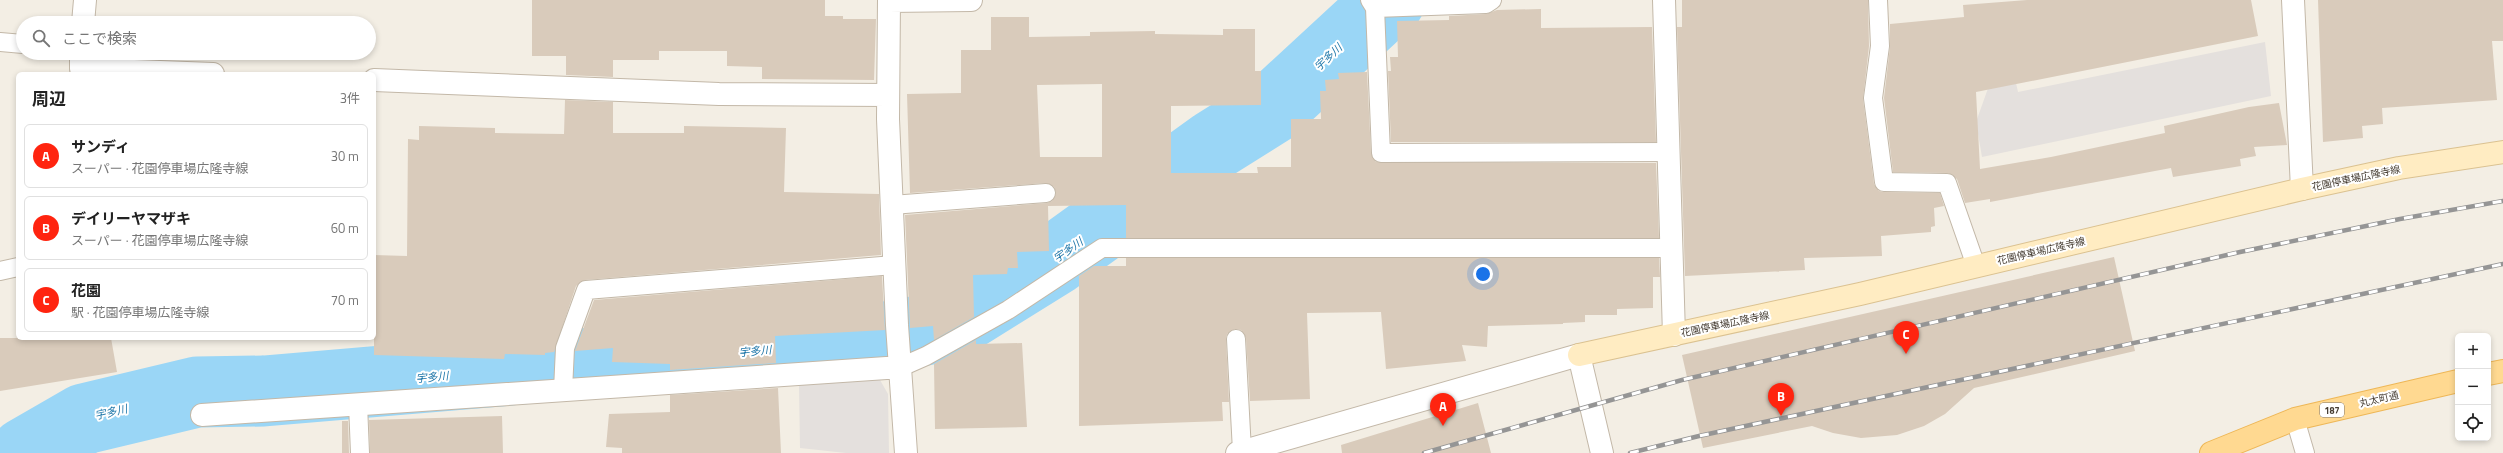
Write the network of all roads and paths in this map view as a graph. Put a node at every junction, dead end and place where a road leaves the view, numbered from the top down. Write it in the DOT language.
graph roads {
  1 [pos="84,0"];
  2 [pos="889,0"];
  3 [pos="971,0"];
  4 [pos="1492,0"];
  5 [pos="1664,0"];
  6 [pos="1878,0"];
  7 [pos="2293,0"];
  8 [pos="1372,4"];
  9 [pos="83,16"];
  10 [pos="0,42"];
  11 [pos="16,43"];
  12 [pos="81,65"];
  13 [pos="184,72"];
  14 [pos="376,80"];
  15 [pos="888,96"];
  16 [pos="1670,152"];
  17 [pos="2503,152"];
  18 [pos="2302,189"];
  19 [pos="1046,193"];
  20 [pos="892,205"];
  21 [pos="1672,248"];
  22 [pos="894,265"];
  23 [pos="1976,266"];
  24 [pos="16,267"];
  25 [pos="0,271"];
  26 [pos="1674,335"];
  27 [pos="1236,339"];
  28 [pos="1579,355"];
  29 [pos="900,362"];
  30 [pos="2503,371"];
  31 [pos="2491,373"];
  32 [pos="2455,382"];
  33 [pos="563,385"];
  34 [pos="358,404"];
  35 [pos="202,414"];
  36 [pos="2295,419"];
  37 [pos="2220,451"];
  38 [pos="1240,452"];
  39 [pos="360,453"];
  40 [pos="906,453"];
  41 [pos="1602,453"];
  42 [pos="2305,453"];
  1 -- 9 [label="street"];
  2 -- 3 [label="street"];
  2 -- 15 [label="street"];
  4 -- 8 [label="lane"];
  5 -- 16 [label="street"];
  6 -- 23 [label="lane"];
  7 -- 18 [label="street"];
  8 -- 16 [label="lane"];
  10 -- 11 [label="lane"];
  12 -- 13 [label="street"];
  14 -- 15 [label="street"];
  15 -- 20 [label="street"];
  16 -- 21 [label="street"];
  17 -- 18 [label="main road, 花園停車場広隆寺線"];
  18 -- 23 [label="main road, 花園停車場広隆寺線"];
  19 -- 20 [label="lane"];
  20 -- 22 [label="street"];
  21 -- 26 [label="street"];
  21 -- 29 [label="lane"];
  22 -- 29 [label="street"];
  22 -- 33 [label="lane"];
  23 -- 26 [label="main road, 花園停車場広隆寺線"];
  24 -- 25 [label="lane"];
  26 -- 28 [label="main road, 花園停車場広隆寺線"];
  27 -- 38 [label="lane"];
  28 -- 38 [label="street"];
  28 -- 41 [label="street"];
  29 -- 33 [label="street"];
  29 -- 40 [label="street"];
  30 -- 31 [label="main road"];
  32 -- 36 [label="main road, 丸太町通 / 187"];
  33 -- 34 [label="street"];
  34 -- 35 [label="street"];
  34 -- 39 [label="lane"];
  36 -- 37 [label="main road, 丸太町通 / 187"];
  36 -- 42 [label="lane"];
}
